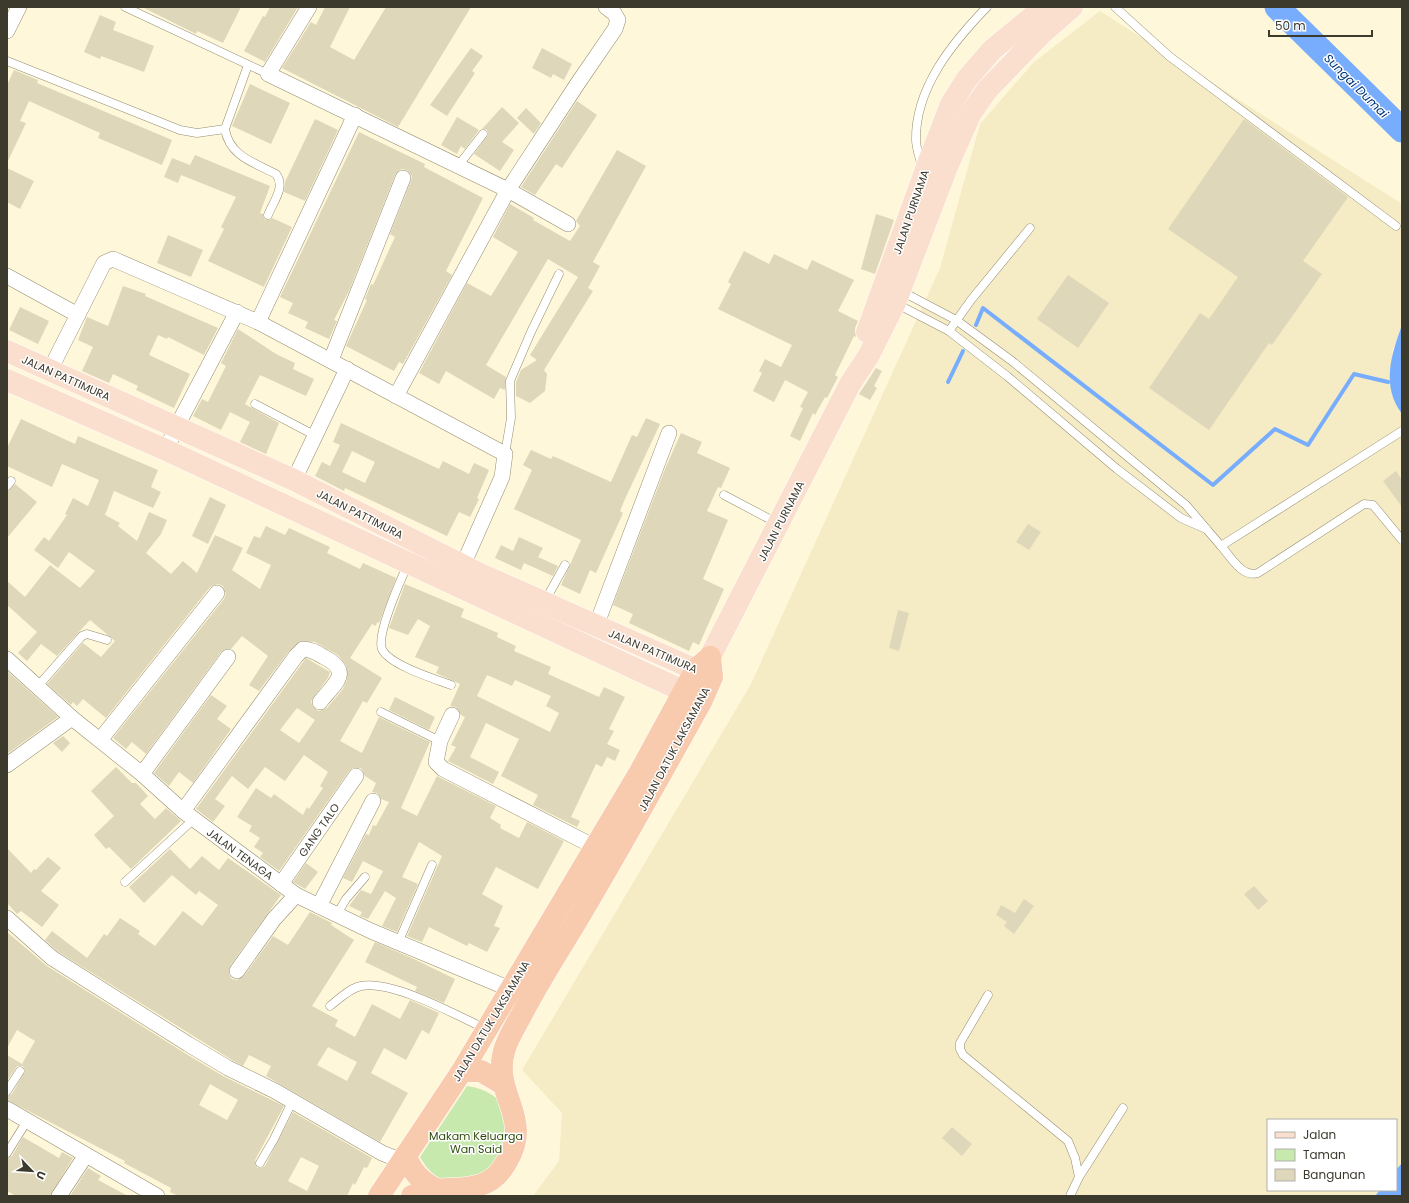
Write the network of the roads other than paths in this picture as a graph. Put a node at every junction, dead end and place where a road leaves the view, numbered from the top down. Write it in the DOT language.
graph roads {
  1 [pos="19,7"];
  2 [pos="125,7"];
  3 [pos="309,7"];
  4 [pos="606,7"];
  5 [pos="987,7"];
  6 [pos="1044,7"];
  7 [pos="1072,7"];
  8 [pos="1115,7"];
  9 [pos="7,31"];
  10 [pos="7,61"];
  11 [pos="248,65"];
  12 [pos="268,74"];
  13 [pos="355,115"];
  14 [pos="225,128"];
  15 [pos="484,134"];
  16 [pos="458,166"];
  17 [pos="924,175"];
  18 [pos="403,178"];
  19 [pos="508,190"];
  20 [pos="268,215"];
  21 [pos="568,224"];
  22 [pos="1396,226"];
  23 [pos="1030,228"];
  24 [pos="559,274"];
  25 [pos="7,276"];
  26 [pos="891,294"];
  27 [pos="237,312"];
  28 [pos="78,315"];
  29 [pos="956,320"];
  30 [pos="258,322"];
  31 [pos="949,331"];
  32 [pos="7,351"];
  33 [pos="330,360"];
  34 [pos="347,369"];
  35 [pos="50,370"];
  36 [pos="1027,374"];
  37 [pos="7,380"];
  38 [pos="1018,385"];
  39 [pos="396,396"];
  40 [pos="256,404"];
  41 [pos="176,428"];
  42 [pos="1402,431"];
  43 [pos="669,433"];
  44 [pos="316,436"];
  45 [pos="166,450"];
  46 [pos="505,454"];
  47 [pos="1127,458"];
  48 [pos="1117,468"];
  49 [pos="294,480"];
  50 [pos="724,495"];
  51 [pos="780,524"];
  52 [pos="1208,530"];
  53 [pos="1402,540"];
  54 [pos="1221,546"];
  55 [pos="408,564"];
  56 [pos="462,565"];
  57 [pos="565,565"];
  58 [pos="217,593"];
  59 [pos="544,602"];
  60 [pos="596,626"];
  61 [pos="107,640"];
  62 [pos="228,657"];
  63 [pos="7,660"];
  64 [pos="706,668"];
  65 [pos="38,686"];
  66 [pos="451,686"];
  67 [pos="683,691"];
  68 [pos="320,702"];
  69 [pos="701,702"];
  70 [pos="381,712"];
  71 [pos="452,715"];
  72 [pos="72,718"];
  73 [pos="100,740"];
  74 [pos="440,741"];
  75 [pos="7,765"];
  76 [pos="142,774"];
  77 [pos="356,776"];
  78 [pos="373,801"];
  79 [pos="188,815"];
  80 [pos="595,847"];
  81 [pos="432,865"];
  82 [pos="366,877"];
  83 [pos="125,882"];
  84 [pos="281,884"];
  85 [pos="296,895"];
  86 [pos="319,906"];
  87 [pos="336,916"];
  88 [pos="7,918"];
  89 [pos="398,942"];
  90 [pos="237,971"];
  91 [pos="510,989"];
  92 [pos="988,995"];
  93 [pos="330,1006"];
  94 [pos="486,1029"];
  95 [pos="20,1071"];
  96 [pos="462,1071"];
  97 [pos="503,1084"];
  98 [pos="7,1091"];
  99 [pos="292,1102"];
  100 [pos="1124,1108"];
  101 [pos="7,1109"];
  102 [pos="27,1121"];
  103 [pos="7,1153"];
  104 [pos="86,1155"];
  105 [pos="404,1158"];
  106 [pos="260,1163"];
  107 [pos="1079,1177"];
  108 [pos="436,1189"];
  109 [pos="59,1196"];
  110 [pos="157,1196"];
  111 [pos="379,1196"];
  112 [pos="412,1196"];
  113 [pos="1070,1196"];
  1 -- 9 [label="street"];
  2 -- 11 [label="lane"];
  3 -- 12 [label="street"];
  4 -- 19 [label="street"];
  5 -- 17 [label="lane"];
  6 -- 17 [label="main road, JALAN PURNAMA"];
  7 -- 26 [label="main road, JALAN PURNAMA"];
  8 -- 22 [label="lane"];
  10 -- 14 [label="lane"];
  11 -- 12 [label="lane"];
  11 -- 14 [label="lane"];
  12 -- 13 [label="street"];
  13 -- 16 [label="street"];
  13 -- 30 [label="street"];
  14 -- 20 [label="lane"];
  15 -- 16 [label="lane"];
  16 -- 19 [label="street"];
  17 -- 26 [label="main road, JALAN PURNAMA"];
  18 -- 33 [label="street"];
  19 -- 21 [label="street"];
  19 -- 39 [label="street"];
  23 -- 29 [label="lane"];
  24 -- 46 [label="lane"];
  25 -- 28 [label="street"];
  26 -- 29 [label="lane"];
  26 -- 31 [label="lane"];
  26 -- 51 [label="main road, JALAN PURNAMA"];
  27 -- 28 [label="street"];
  27 -- 30 [label="street"];
  27 -- 41 [label="street"];
  28 -- 35 [label="street"];
  29 -- 31 [label="lane"];
  29 -- 36 [label="lane"];
  30 -- 33 [label="street"];
  31 -- 38 [label="lane"];
  32 -- 35 [label="main road, JALAN PATTIMURA"];
  33 -- 34 [label="street"];
  34 -- 39 [label="street"];
  34 -- 44 [label="street"];
  35 -- 41 [label="main road, JALAN PATTIMURA"];
  36 -- 38 [label="lane"];
  36 -- 47 [label="lane"];
  37 -- 45 [label="main road, JALAN PATTIMURA"];
  38 -- 48 [label="lane"];
  39 -- 46 [label="street"];
  40 -- 44 [label="lane"];
  41 -- 45 [label="street"];
  41 -- 49 [label="main road, JALAN PATTIMURA"];
  42 -- 54 [label="lane"];
  43 -- 60 [label="street"];
  44 -- 49 [label="street"];
  45 -- 55 [label="main road, JALAN PATTIMURA"];
  46 -- 56 [label="street"];
  47 -- 48 [label="lane"];
  47 -- 52 [label="lane"];
  48 -- 52 [label="lane"];
  49 -- 56 [label="main road, JALAN PATTIMURA"];
  50 -- 51 [label="lane"];
  51 -- 64 [label="main road, JALAN PURNAMA"];
  52 -- 54 [label="lane"];
  53 -- 54 [label="lane"];
  55 -- 66 [label="lane"];
  55 -- 67 [label="main road, JALAN PATTIMURA"];
  56 -- 59 [label="main road, JALAN PATTIMURA"];
  57 -- 59 [label="lane"];
  58 -- 73 [label="street"];
  59 -- 60 [label="main road, JALAN PATTIMURA"];
  60 -- 64 [label="main road, JALAN PATTIMURA"];
  61 -- 65 [label="lane"];
  62 -- 76 [label="street"];
  63 -- 65 [label="street, JALAN TENAGA"];
  64 -- 67 [label="highway, JALAN DATUK LAKSAMANA"];
  64 -- 69 [label="highway, JALAN DATUK LAKSAMANA"];
  65 -- 72 [label="street, JALAN TENAGA"];
  67 -- 69 [label="main road, JALAN PATTIMURA"];
  67 -- 80 [label="highway, JALAN DATUK LAKSAMANA"];
  68 -- 79 [label="street"];
  69 -- 97 [label="highway, JALAN DATUK LAKSAMANA"];
  70 -- 74 [label="lane"];
  71 -- 74 [label="street"];
  72 -- 73 [label="street, JALAN TENAGA"];
  72 -- 75 [label="street"];
  73 -- 76 [label="street, JALAN TENAGA"];
  74 -- 80 [label="street"];
  76 -- 79 [label="street, JALAN TENAGA"];
  77 -- 84 [label="street, GANG TALO"];
  78 -- 86 [label="street"];
  79 -- 83 [label="lane"];
  79 -- 84 [label="street, JALAN TENAGA"];
  80 -- 91 [label="highway, JALAN DATUK LAKSAMANA"];
  81 -- 89 [label="lane"];
  82 -- 87 [label="lane"];
  84 -- 85 [label="street, JALAN TENAGA"];
  85 -- 86 [label="street, JALAN TENAGA"];
  85 -- 90 [label="street"];
  86 -- 87 [label="street, JALAN TENAGA"];
  87 -- 89 [label="street, JALAN TENAGA"];
  88 -- 99 [label="street"];
  89 -- 91 [label="street, JALAN TENAGA"];
  91 -- 94 [label="highway, JALAN DATUK LAKSAMANA"];
  92 -- 107 [label="lane"];
  93 -- 94 [label="lane"];
  94 -- 96 [label="highway, JALAN DATUK LAKSAMANA"];
  95 -- 98 [label="lane"];
  96 -- 97 [label="highway"];
  96 -- 105 [label="highway, JALAN DATUK LAKSAMANA"];
  97 -- 108 [label="highway, JALAN DATUK LAKSAMANA"];
  99 -- 105 [label="street"];
  99 -- 106 [label="lane"];
  100 -- 107 [label="lane"];
  101 -- 102 [label="street"];
  102 -- 103 [label="lane"];
  102 -- 104 [label="street"];
  104 -- 109 [label="street"];
  104 -- 110 [label="street"];
  105 -- 108 [label="highway"];
  105 -- 111 [label="highway, JALAN DATUK LAKSAMANA"];
  107 -- 113 [label="lane"];
  108 -- 112 [label="highway, JALAN DATUK LAKSAMANA"];
}
